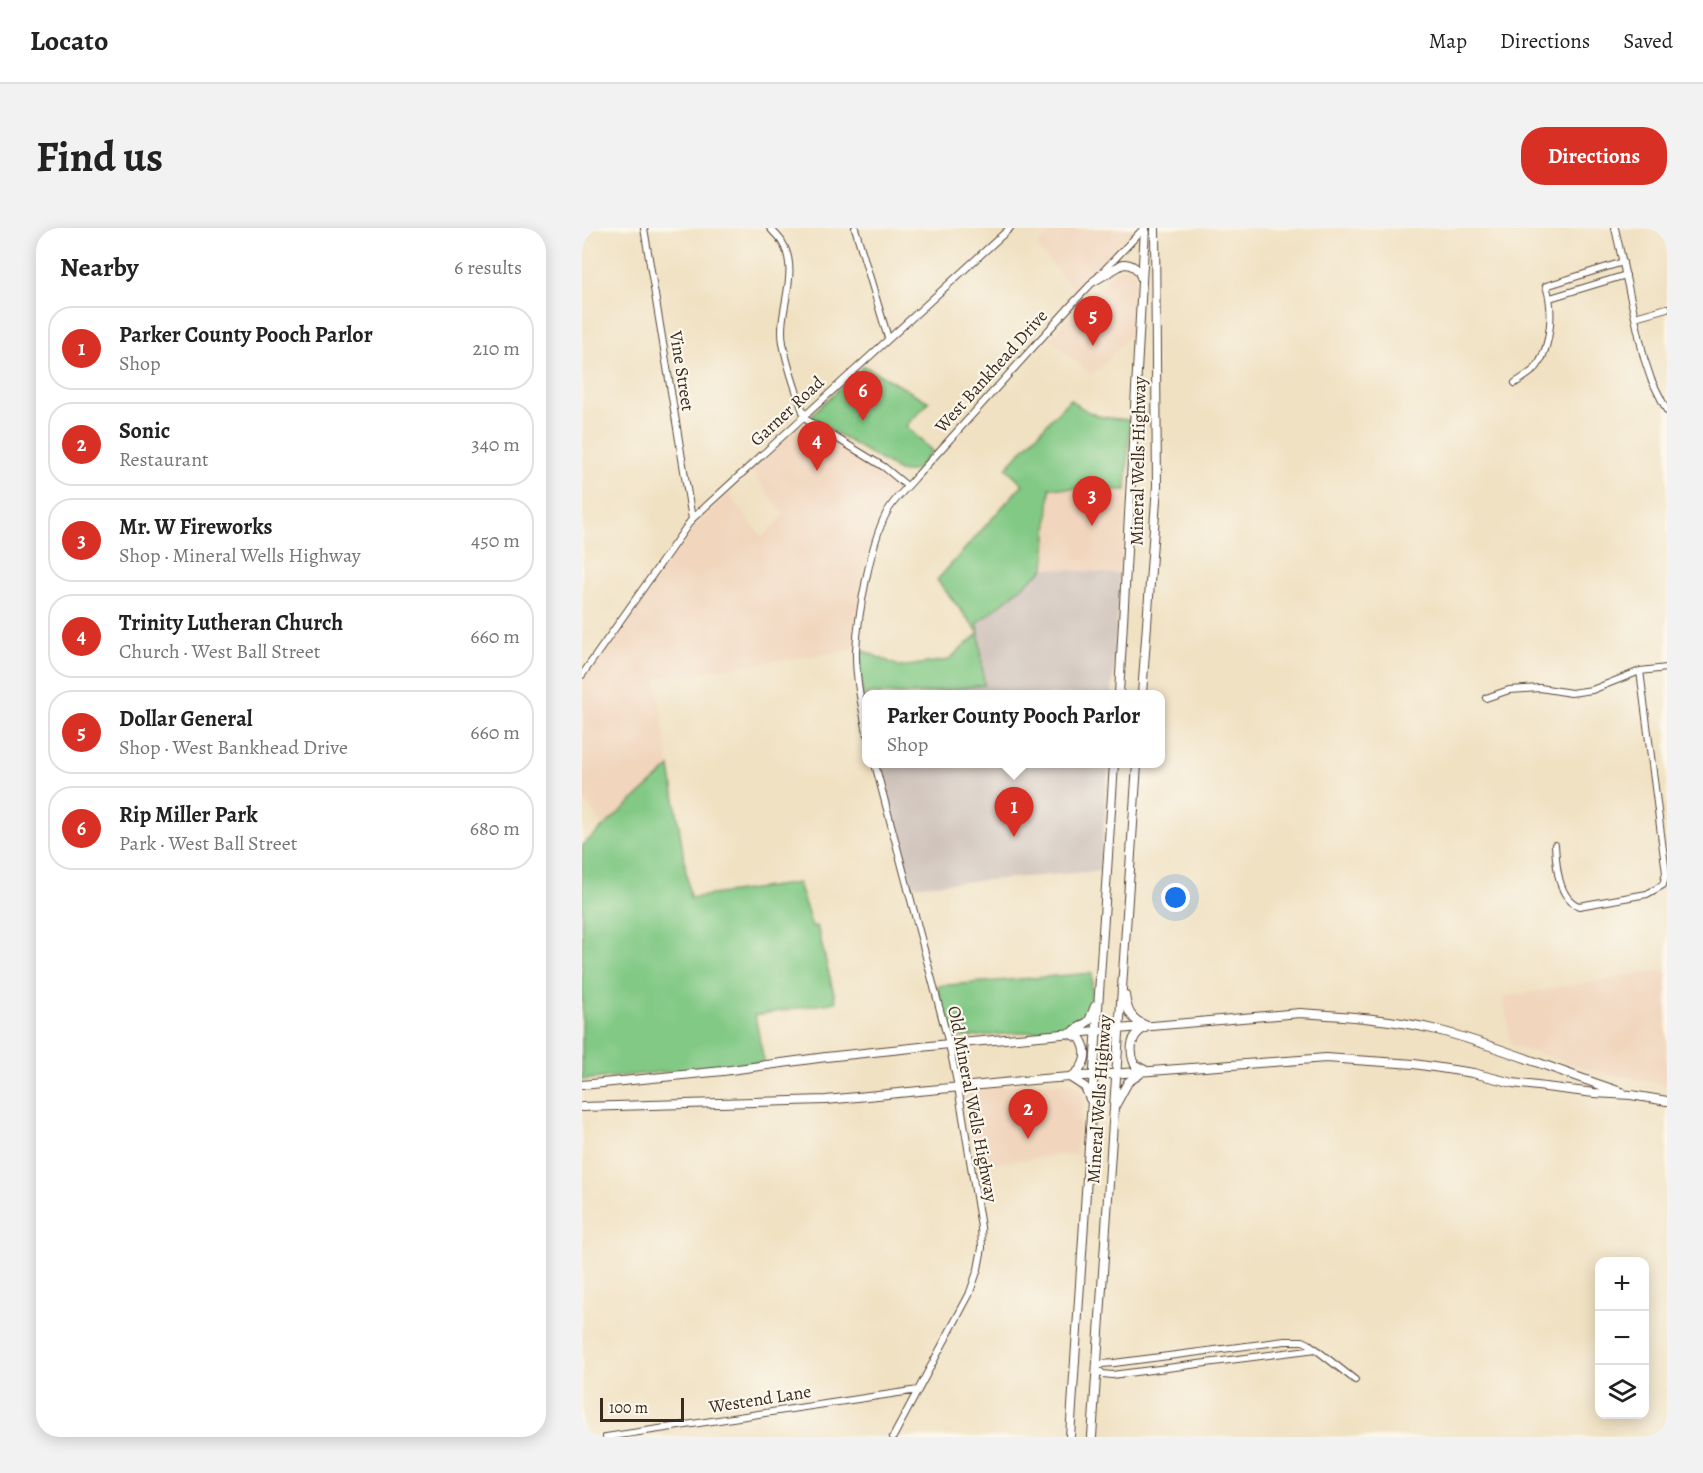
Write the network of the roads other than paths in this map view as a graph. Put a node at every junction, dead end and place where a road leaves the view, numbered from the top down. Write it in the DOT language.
graph roads {
  1 [pos="644,228"];
  2 [pos="770,228"];
  3 [pos="855,228"];
  4 [pos="1009,228"];
  5 [pos="1144,228"];
  6 [pos="1155,228"];
  7 [pos="1615,228"];
  8 [pos="1623,262"];
  9 [pos="1626,275"];
  10 [pos="1142,279"];
  11 [pos="1094,281"];
  12 [pos="1550,298"];
  13 [pos="1667,308"];
  14 [pos="1635,317"];
  15 [pos="888,338"];
  16 [pos="1515,383"];
  17 [pos="1667,411"];
  18 [pos="803,416"];
  19 [pos="908,486"];
  20 [pos="692,519"];
  21 [pos="1667,668"];
  22 [pos="1640,671"];
  23 [pos="582,675"];
  24 [pos="1119,690"];
  25 [pos="1142,690"];
  26 [pos="1486,698"];
  27 [pos="862,709"];
  28 [pos="876,768"];
  29 [pos="1114,768"];
  30 [pos="1137,768"];
  31 [pos="1555,845"];
  32 [pos="1122,980"];
  33 [pos="1099,993"];
  34 [pos="1149,1026"];
  35 [pos="1119,1029"];
  36 [pos="1096,1031"];
  37 [pos="1068,1033"];
  38 [pos="949,1044"];
  39 [pos="1147,1071"];
  40 [pos="1116,1074"];
  41 [pos="1093,1076"];
  42 [pos="1070,1078"];
  43 [pos="582,1085"];
  44 [pos="958,1087"];
  45 [pos="1630,1095"];
  46 [pos="1667,1101"];
  47 [pos="1092,1104"];
  48 [pos="582,1107"];
  49 [pos="1113,1111"];
  50 [pos="1316,1349"];
  51 [pos="1171,1356"];
  52 [pos="1175,1367"];
  53 [pos="1096,1368"];
  54 [pos="1355,1380"];
  55 [pos="918,1390"];
  56 [pos="606,1437"];
  57 [pos="893,1437"];
  58 [pos="1070,1437"];
  59 [pos="1092,1437"];
  1 -- 20 [label="street, Vine Street"];
  2 -- 18 [label="street"];
  3 -- 15 [label="street"];
  4 -- 15 [label="street, Garner Road"];
  5 -- 10 [label="main road, Mineral Wells Highway"];
  5 -- 11 [label="street, West Bankhead Drive"];
  6 -- 25 [label="main road, Mineral Wells Highway"];
  7 -- 8 [label="street"];
  8 -- 9 [label="street"];
  8 -- 12 [label="street"];
  9 -- 12 [label="street"];
  9 -- 14 [label="street"];
  10 -- 11 [label="main road"];
  10 -- 24 [label="main road, Mineral Wells Highway"];
  11 -- 19 [label="street, West Bankhead Drive"];
  12 -- 16 [label="street"];
  13 -- 14 [label="street"];
  14 -- 17 [label="street"];
  15 -- 18 [label="street, Garner Road"];
  18 -- 19 [label="street"];
  18 -- 20 [label="street, Garner Road"];
  19 -- 27 [label="street, West Bankhead Drive"];
  20 -- 23 [label="street, Garner Road"];
  21 -- 22 [label="street"];
  22 -- 26 [label="street"];
  22 -- 31 [label="street"];
  28 -- 38 [label="street, Old Mineral Wells Highway"];
  29 -- 33 [label="main road, Mineral Wells Highway"];
  30 -- 32 [label="main road, Mineral Wells Highway"];
  32 -- 34 [label="main road"];
  32 -- 35 [label="main road, Mineral Wells Highway"];
  33 -- 36 [label="main road, Mineral Wells Highway"];
  33 -- 37 [label="main road"];
  34 -- 35 [label="main road"];
  34 -- 39 [label="main road"];
  34 -- 45 [label="main road"];
  35 -- 36 [label="main road"];
  35 -- 40 [label="main road, Mineral Wells Highway"];
  36 -- 37 [label="main road"];
  36 -- 41 [label="main road, Mineral Wells Highway"];
  37 -- 38 [label="main road"];
  37 -- 42 [label="main road"];
  38 -- 43 [label="main road"];
  38 -- 44 [label="street, Old Mineral Wells Highway"];
  39 -- 40 [label="main road"];
  39 -- 45 [label="main road"];
  39 -- 49 [label="main road"];
  40 -- 41 [label="main road"];
  40 -- 49 [label="main road, Mineral Wells Highway"];
  41 -- 42 [label="main road"];
  41 -- 47 [label="main road, Mineral Wells Highway"];
  42 -- 44 [label="main road"];
  42 -- 47 [label="main road"];
  44 -- 48 [label="main road"];
  44 -- 55 [label="street, Old Mineral Wells Highway"];
  45 -- 46 [label="main road"];
  47 -- 58 [label="main road, Mineral Wells Highway"];
  49 -- 53 [label="main road, Mineral Wells Highway"];
  50 -- 51 [label="street"];
  50 -- 52 [label="street"];
  50 -- 54 [label="street"];
  51 -- 52 [label="street"];
  51 -- 53 [label="street"];
  52 -- 53 [label="street"];
  53 -- 59 [label="main road, Mineral Wells Highway"];
  55 -- 56 [label="street, Westend Lane"];
  55 -- 57 [label="street, Old Mineral Wells Highway"];
}
